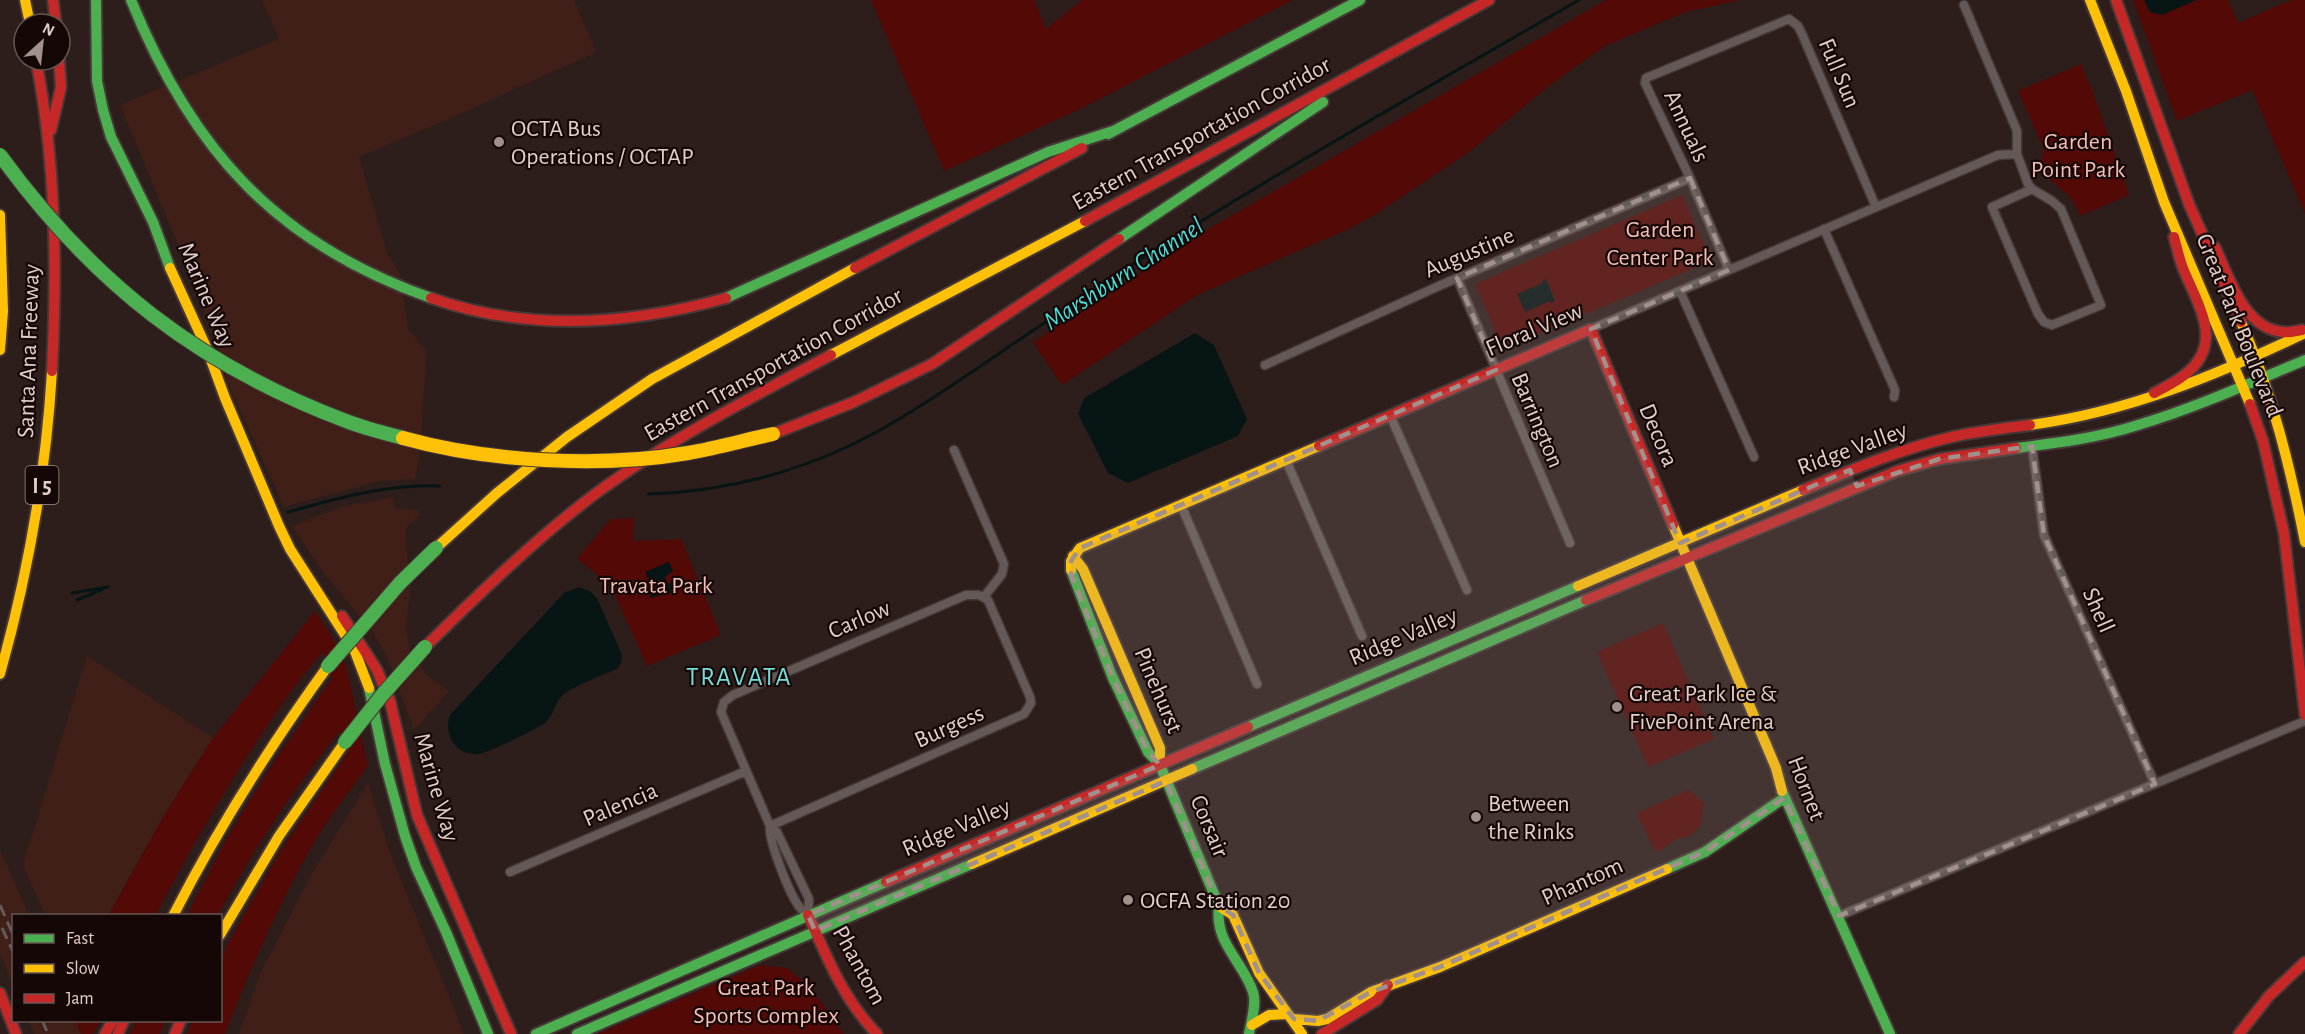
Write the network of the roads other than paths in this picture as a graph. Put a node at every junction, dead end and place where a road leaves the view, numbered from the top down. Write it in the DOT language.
graph roads {
  1 [pos="96,0"];
  2 [pos="131,0"];
  3 [pos="1360,0"];
  4 [pos="1489,0"];
  5 [pos="2090,0"];
  6 [pos="2116,0"];
  7 [pos="1964,5"];
  8 [pos="1412,43"];
  9 [pos="1727,45"];
  10 [pos="38,72"];
  11 [pos="60,72"];
  12 [pos="1116,130"];
  13 [pos="49,139"];
  14 [pos="2017,154"];
  15 [pos="0,155"];
  16 [pos="2175,165"];
  17 [pos="1690,178"];
  18 [pos="2032,189"];
  19 [pos="2164,202"];
  20 [pos="1876,207"];
  21 [pos="0,215"];
  22 [pos="1824,229"];
  23 [pos="1729,270"];
  24 [pos="1457,278"];
  25 [pos="1680,291"];
  26 [pos="1591,329"];
  27 [pos="2305,329"];
  28 [pos="2305,333"];
  29 [pos="0,350"];
  30 [pos="2256,357"];
  31 [pos="2305,360"];
  32 [pos="1265,365"];
  33 [pos="2235,366"];
  34 [pos="1496,370"];
  35 [pos="2262,378"];
  36 [pos="2244,386"];
  37 [pos="1894,396"];
  38 [pos="2132,404"];
  39 [pos="1390,415"];
  40 [pos="2032,446"];
  41 [pos="954,450"];
  42 [pos="1754,457"];
  43 [pos="1286,460"];
  44 [pos="1850,470"];
  45 [pos="1857,486"];
  46 [pos="1181,505"];
  47 [pos="2305,542"];
  48 [pos="1570,543"];
  49 [pos="1680,543"];
  50 [pos="1073,556"];
  51 [pos="1686,557"];
  52 [pos="1467,590"];
  53 [pos="321,595"];
  54 [pos="984,597"];
  55 [pos="1362,636"];
  56 [pos="0,674"];
  57 [pos="1257,684"];
  58 [pos="2305,715"];
  59 [pos="2305,721"];
  60 [pos="1160,765"];
  61 [pos="746,771"];
  62 [pos="1166,781"];
  63 [pos="2155,784"];
  64 [pos="1784,798"];
  65 [pos="770,826"];
  66 [pos="510,873"];
  67 [pos="1219,906"];
  68 [pos="174,914"];
  69 [pos="808,915"];
  70 [pos="1839,916"];
  71 [pos="222,931"];
  72 [pos="815,932"];
  73 [pos="2305,962"];
  74 [pos="1389,985"];
  75 [pos="0,993"];
  76 [pos="1291,1016"];
  77 [pos="119,1026"];
  78 [pos="1249,1031"];
  79 [pos="16,1034"];
  80 [pos="105,1034"];
  81 [pos="488,1034"];
  82 [pos="511,1034"];
  83 [pos="536,1034"];
  84 [pos="577,1034"];
  85 [pos="877,1034"];
  86 [pos="1302,1034"];
  87 [pos="1323,1034"];
  88 [pos="1890,1034"];
  89 [pos="2239,1034"];
  1 -- 53 [label="main road, Marine Way"];
  2 -- 12 [label="main road"];
  3 -- 12 [label="main road, Eastern Transportation Corridor"];
  4 -- 8 [label="main road, Eastern Transportation Corridor"];
  5 -- 19 [label="main road, Great Park Boulevard"];
  6 -- 16 [label="main road, Great Park Boulevard"];
  7 -- 14 [label="street"];
  8 -- 15 [label="main road, bridge"];
  8 -- 71 [label="main road, Eastern Transportation Corridor, bridge"];
  9 -- 17 [label="street, Annuals"];
  9 -- 20 [label="street, Full Sun"];
  10 -- 13 [label="main road, Santa Ana Freeway / I 5"];
  11 -- 13 [label="main road"];
  12 -- 68 [label="main road, Eastern Transportation Corridor, bridge"];
  13 -- 56 [label="main road, Santa Ana Freeway / I 5"];
  14 -- 18 [label="street"];
  14 -- 20 [label="street, Floral View"];
  16 -- 27 [label="main road"];
  16 -- 30 [label="main road, Great Park Boulevard"];
  17 -- 23 [label="street, Annuals"];
  17 -- 24 [label="street, Augustine"];
  18 -- 18 [label="street"];
  19 -- 33 [label="main road, Great Park Boulevard"];
  19 -- 38 [label="main road"];
  20 -- 22 [label="street, Floral View"];
  21 -- 29 [label="main road, Santa Ana Freeway"];
  22 -- 23 [label="street, Floral View"];
  22 -- 37 [label="street"];
  23 -- 25 [label="street, Floral View"];
  24 -- 32 [label="street, Augustine"];
  24 -- 34 [label="street, Barrington"];
  25 -- 26 [label="street, Floral View"];
  25 -- 42 [label="street"];
  26 -- 34 [label="main road, Floral View"];
  26 -- 49 [label="main road, Decora"];
  28 -- 30 [label="main road, Ridge Valley"];
  30 -- 33 [label="main road, Ridge Valley"];
  30 -- 35 [label="main road, Great Park Boulevard"];
  31 -- 35 [label="main road, Ridge Valley"];
  33 -- 36 [label="main road, Great Park Boulevard"];
  33 -- 38 [label="main road, Ridge Valley"];
  34 -- 39 [label="main road, Floral View"];
  34 -- 48 [label="street, Barrington"];
  35 -- 36 [label="main road, Ridge Valley"];
  35 -- 47 [label="main road, Great Park Boulevard"];
  36 -- 40 [label="main road, Ridge Valley"];
  36 -- 58 [label="main road, Great Park Boulevard"];
  38 -- 44 [label="main road, Ridge Valley"];
  39 -- 43 [label="main road, Floral View"];
  39 -- 52 [label="street"];
  40 -- 45 [label="main road, Ridge Valley"];
  40 -- 63 [label="street, Shell"];
  41 -- 54 [label="street"];
  43 -- 46 [label="main road, Floral View"];
  43 -- 55 [label="street"];
  44 -- 45 [label="main road"];
  44 -- 49 [label="main road, Ridge Valley"];
  45 -- 51 [label="main road, Ridge Valley"];
  46 -- 50 [label="main road, Floral View"];
  46 -- 57 [label="street"];
  49 -- 51 [label="main road, Decora"];
  49 -- 60 [label="main road, Ridge Valley"];
  50 -- 60 [label="main road, Pinehurst"];
  51 -- 62 [label="main road, Ridge Valley"];
  51 -- 64 [label="main road, Hornet"];
  53 -- 81 [label="main road, Marine Way"];
  53 -- 82 [label="main road, Marine Way"];
  54 -- 61 [label="street, Carlow"];
  54 -- 65 [label="street, Burgess"];
  59 -- 63 [label="street"];
  60 -- 62 [label="main road, Corsair"];
  60 -- 69 [label="main road, Ridge Valley"];
  61 -- 65 [label="street, Carlow"];
  61 -- 66 [label="street, Palencia"];
  62 -- 67 [label="main road, Corsair"];
  62 -- 72 [label="main road, Ridge Valley"];
  63 -- 70 [label="street"];
  64 -- 70 [label="main road, Hornet"];
  64 -- 74 [label="main road, Phantom"];
  65 -- 69 [label="street, Carlow"];
  65 -- 69 [label="street, Carlow"];
  67 -- 76 [label="main road, Corsair"];
  67 -- 78 [label="main road, Corsair"];
  69 -- 72 [label="main road, Phantom"];
  69 -- 83 [label="main road, Ridge Valley"];
  70 -- 88 [label="main road, Hornet"];
  72 -- 84 [label="main road, Ridge Valley"];
  72 -- 85 [label="main road, Phantom"];
  73 -- 89 [label="main road"];
  74 -- 76 [label="main road, Phantom"];
  74 -- 87 [label="main road, Phantom"];
  75 -- 79 [label="main road"];
  76 -- 78 [label="main road, Phantom"];
  76 -- 86 [label="main road, Corsair"];
  77 -- 80 [label="main road"];
}
